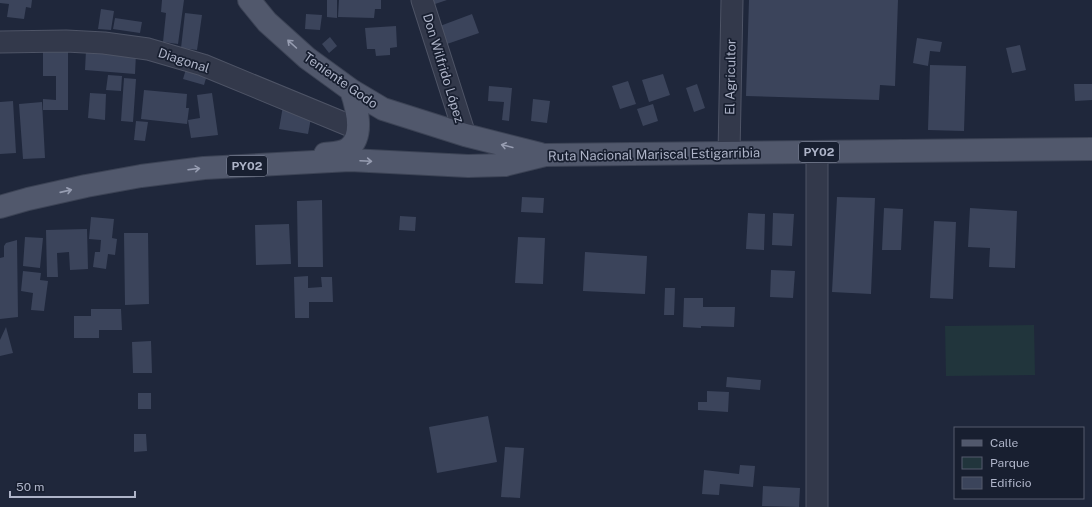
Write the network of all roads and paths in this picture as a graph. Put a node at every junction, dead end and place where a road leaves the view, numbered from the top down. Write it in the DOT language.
graph roads {
  1 [pos="249,0"];
  2 [pos="422,0"];
  3 [pos="732,0"];
  4 [pos="0,42"];
  5 [pos="351,90"];
  6 [pos="358,129"];
  7 [pos="465,135"];
  8 [pos="1092,149"];
  9 [pos="817,152"];
  10 [pos="729,153"];
  11 [pos="545,155"];
  12 [pos="267,164"];
  13 [pos="0,207"];
  14 [pos="817,507"];
  5 -- 1 [label="main road, Teniente Godo / PY02, one-way"];
  2 -- 7 [label="street, Don Wilfrido López"];
  3 -- 10 [label="street, El Agricultor"];
  4 -- 6 [label="street, Diagonal"];
  5 -- 6 [label="main road"];
  5 -- 7 [label="main road, Teniente Godo / PY02"];
  6 -- 12 [label="main road"];
  11 -- 7 [label="main road, Teniente Godo / PY02, one-way"];
  8 -- 9 [label="main road, Ruta Nacional Mariscal Estigarribia / PY02"];
  9 -- 10 [label="main road, Ruta Nacional Mariscal Estigarribia / PY02"];
  9 -- 14 [label="street"];
  10 -- 11 [label="main road, Ruta Nacional Mariscal Estigarribia / PY02"];
  12 -- 11 [label="main road, Ruta Nacional Mariscal Estigarribia / PY02, one-way"];
  13 -- 12 [label="main road, Ruta Nacional Mariscal Estigarribia / PY02, one-way"];
}
